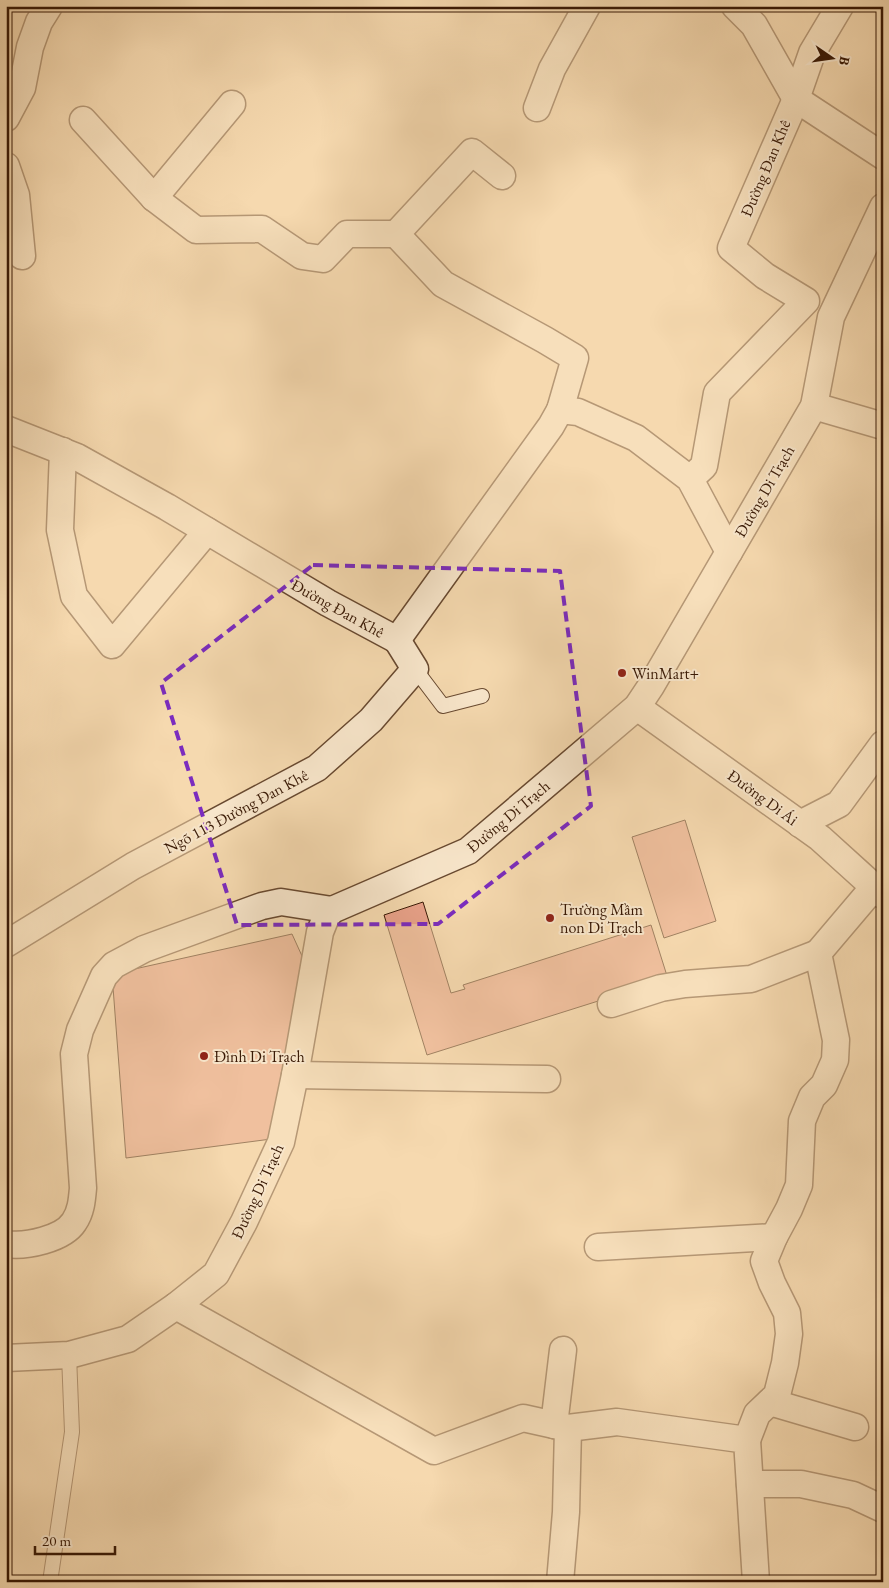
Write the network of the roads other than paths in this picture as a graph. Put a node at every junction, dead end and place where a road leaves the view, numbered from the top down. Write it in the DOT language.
graph roads {
  1 [pos="49,6"];
  2 [pos="587,6"];
  3 [pos="735,6"];
  4 [pos="840,6"];
  5 [pos="796,99"];
  6 [pos="232,104"];
  7 [pos="538,108"];
  8 [pos="6,118"];
  9 [pos="83,120"];
  10 [pos="883,156"];
  11 [pos="6,166"];
  12 [pos="502,176"];
  13 [pos="154,198"];
  14 [pos="883,207"];
  15 [pos="396,234"];
  16 [pos="22,256"];
  17 [pos="806,301"];
  18 [pos="830,316"];
  19 [pos="814,406"];
  20 [pos="560,410"];
  21 [pos="883,426"];
  22 [pos="6,428"];
  23 [pos="63,451"];
  24 [pos="690,479"];
  25 [pos="207,531"];
  26 [pos="729,552"];
  27 [pos="396,640"];
  28 [pos="415,669"];
  29 [pos="482,696"];
  30 [pos="637,707"];
  31 [pos="883,744"];
  32 [pos="800,824"];
  33 [pos="878,891"];
  34 [pos="332,910"];
  35 [pos="6,944"];
  36 [pos="818,953"];
  37 [pos="611,1004"];
  38 [pos="295,1075"];
  39 [pos="546,1079"];
  40 [pos="774,1237"];
  41 [pos="6,1244"];
  42 [pos="598,1247"];
  43 [pos="176,1306"];
  44 [pos="562,1350"];
  45 [pos="69,1355"];
  46 [pos="6,1358"];
  47 [pos="770,1402"];
  48 [pos="561,1426"];
  49 [pos="855,1427"];
  50 [pos="747,1440"];
  51 [pos="750,1484"];
  52 [pos="883,1509"];
  53 [pos="50,1582"];
  54 [pos="560,1582"];
  55 [pos="756,1582"];
  1 -- 8 [label="street"];
  2 -- 7 [label="street"];
  3 -- 5 [label="street"];
  4 -- 5 [label="street, Đường Đan Khê"];
  5 -- 10 [label="street"];
  5 -- 17 [label="street, Đường Đan Khê"];
  6 -- 13 [label="street"];
  9 -- 13 [label="street"];
  11 -- 16 [label="street"];
  12 -- 15 [label="street"];
  13 -- 15 [label="street"];
  14 -- 18 [label="street, Đường Di Trạch"];
  15 -- 20 [label="street, Đường Đan Khê"];
  17 -- 18 [label="street, Đường Đan Khê"];
  17 -- 24 [label="street"];
  18 -- 19 [label="street, Đường Di Trạch"];
  19 -- 21 [label="street"];
  19 -- 26 [label="street, Đường Di Trạch"];
  20 -- 24 [label="street"];
  20 -- 27 [label="street, Đường Đan Khê"];
  22 -- 23 [label="street, Đường Đan Khê"];
  23 -- 25 [label="street, Đường Đan Khê"];
  23 -- 25 [label="street"];
  24 -- 26 [label="street"];
  25 -- 27 [label="street, Đường Đan Khê"];
  26 -- 30 [label="street, Đường Di Trạch"];
  27 -- 28 [label="street"];
  28 -- 29 [label="lane"];
  28 -- 35 [label="street, Ngõ 113 Đường Đan Khê"];
  30 -- 32 [label="street, Đường Di Ái"];
  30 -- 34 [label="street, Đường Di Trạch"];
  31 -- 32 [label="street"];
  32 -- 33 [label="street, Đường Di Ái"];
  33 -- 36 [label="street"];
  34 -- 38 [label="street, Đường Di Trạch"];
  34 -- 41 [label="street"];
  36 -- 37 [label="street"];
  36 -- 40 [label="street"];
  38 -- 39 [label="street"];
  38 -- 43 [label="street, Đường Di Trạch"];
  40 -- 42 [label="street"];
  40 -- 47 [label="street"];
  43 -- 45 [label="street, Đường Di Trạch"];
  43 -- 48 [label="street"];
  44 -- 48 [label="street"];
  45 -- 46 [label="street, Đường Di Trạch"];
  45 -- 53 [label="lane"];
  47 -- 49 [label="street"];
  47 -- 50 [label="street"];
  48 -- 50 [label="street"];
  48 -- 54 [label="street"];
  50 -- 51 [label="street"];
  51 -- 52 [label="street"];
  51 -- 55 [label="street"];
}
